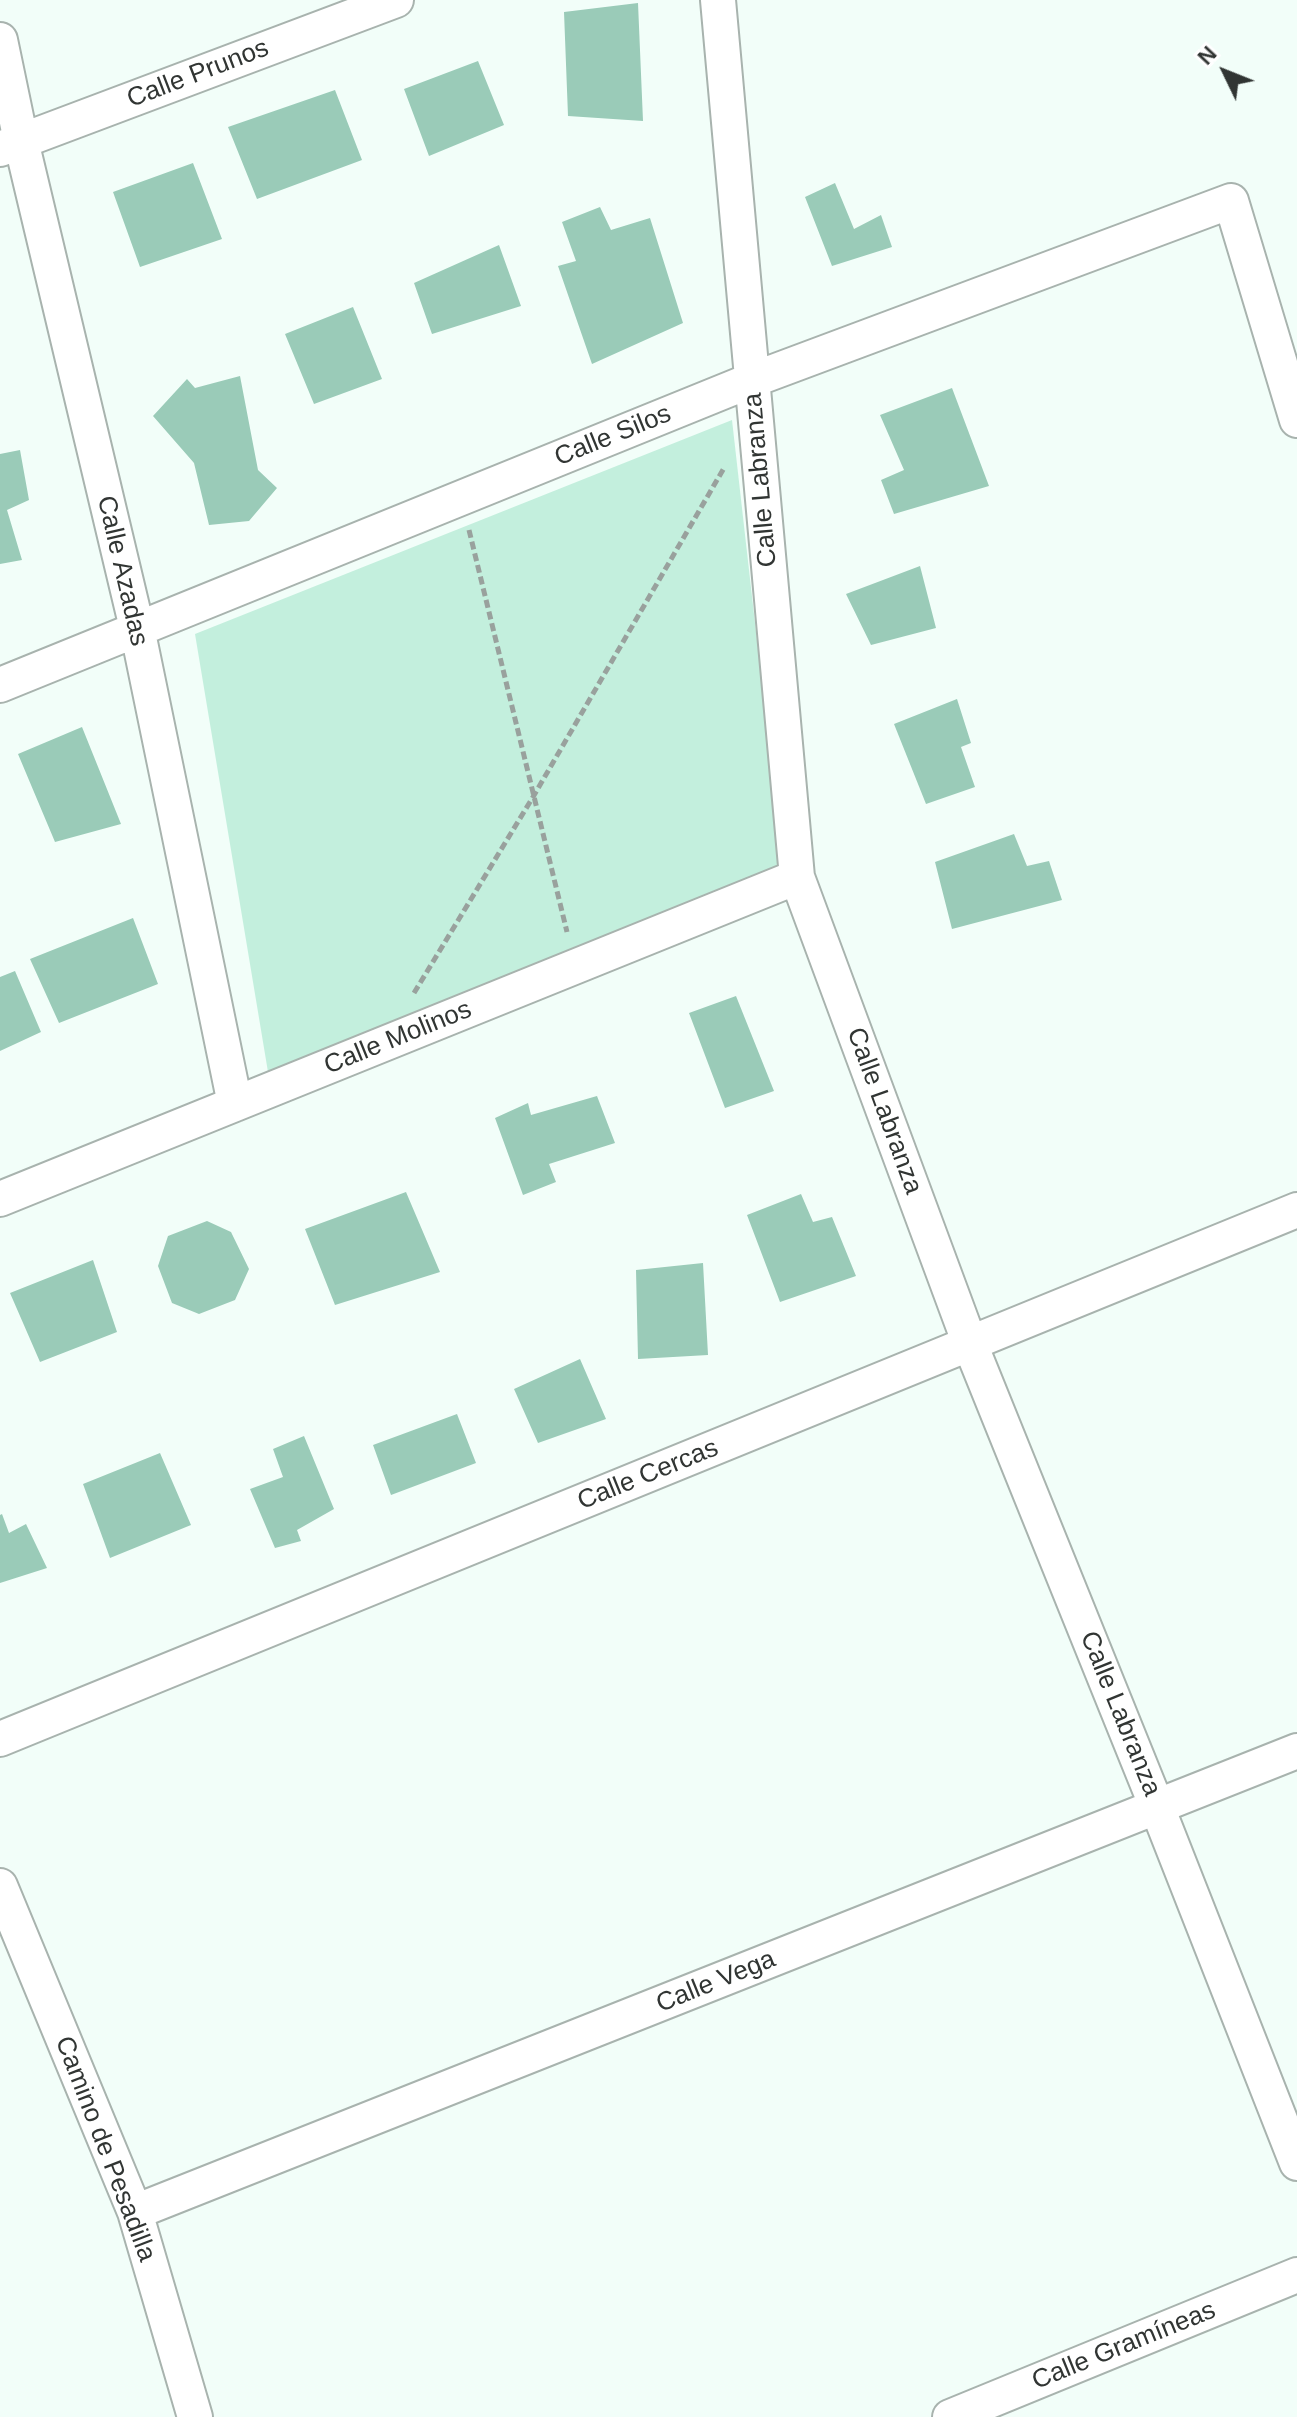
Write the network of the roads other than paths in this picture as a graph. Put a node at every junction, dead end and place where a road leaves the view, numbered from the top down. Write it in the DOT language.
graph roads {
  1 [pos="396,0"];
  2 [pos="718,0"];
  3 [pos="0,40"];
  4 [pos="10,145"];
  5 [pos="752,380"];
  6 [pos="1297,420"];
  7 [pos="137,628"];
  8 [pos="0,685"];
  9 [pos="797,877"];
  10 [pos="235,1104"];
  11 [pos="0,1199"];
  12 [pos="1297,1210"];
  13 [pos="970,1344"];
  14 [pos="0,1739"];
  15 [pos="1297,1751"];
  16 [pos="1157,1807"];
  17 [pos="0,1886"];
  18 [pos="1297,2163"];
  19 [pos="135,2212"];
  20 [pos="1297,2275"];
  21 [pos="195,2417"];
  22 [pos="950,2417"];
  1 -- 4 [label="street, Calle Prunos"];
  2 -- 5 [label="street, Calle Labranza"];
  3 -- 4 [label="street, Calle Azadas"];
  4 -- 7 [label="street, Calle Azadas"];
  5 -- 6 [label="street, Calle Silos"];
  5 -- 7 [label="street, Calle Silos"];
  5 -- 9 [label="street, Calle Labranza"];
  7 -- 8 [label="street, Calle Silos"];
  7 -- 10 [label="street, Calle Azadas"];
  9 -- 10 [label="street, Calle Molinos"];
  9 -- 13 [label="street, Calle Labranza"];
  10 -- 11 [label="street, Calle Molinos"];
  12 -- 13 [label="street, Calle Cercas"];
  13 -- 14 [label="street, Calle Cercas"];
  13 -- 16 [label="street, Calle Labranza"];
  15 -- 16 [label="street, Calle Vega"];
  16 -- 18 [label="street, Calle Labranza"];
  16 -- 19 [label="street, Calle Vega"];
  17 -- 19 [label="street, Camino de Pesadilla"];
  19 -- 21 [label="street, Camino de Pesadilla"];
  20 -- 22 [label="street, Calle Gramíneas"];
}
